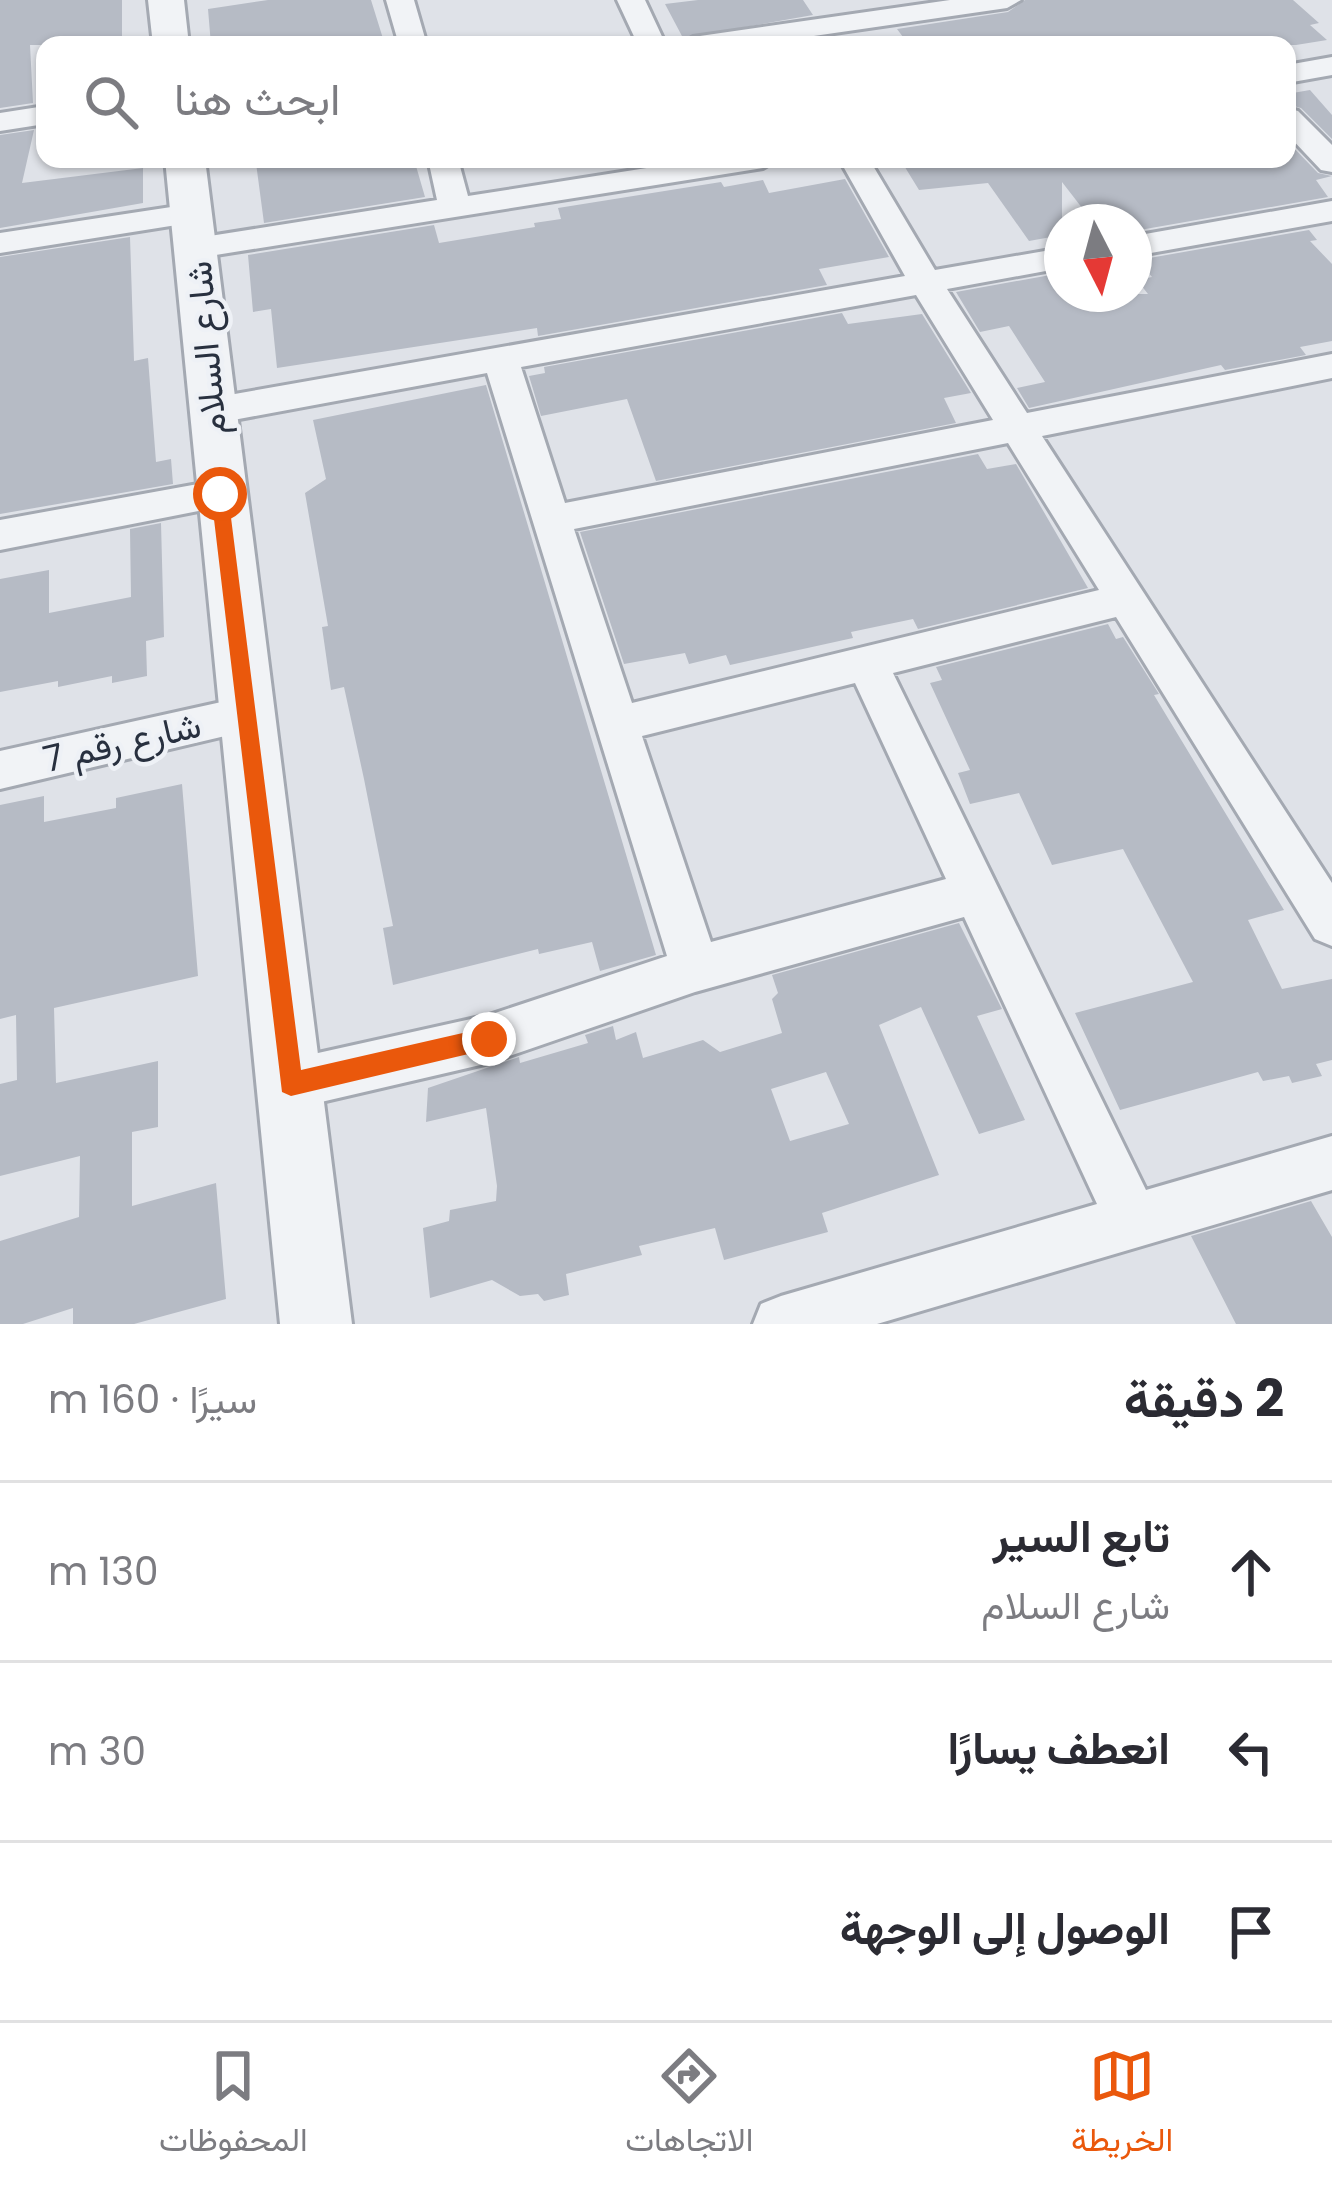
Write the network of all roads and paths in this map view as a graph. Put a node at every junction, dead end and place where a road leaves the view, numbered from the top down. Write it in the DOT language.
graph roads {
  1 [pos="166,0"];
  2 [pos="400,0"];
  3 [pos="631,0"];
  4 [pos="824,0"];
  5 [pos="1007,0"];
  6 [pos="846,35"];
  7 [pos="170,36"];
  8 [pos="410,36"];
  9 [pos="648,36"];
  10 [pos="1332,66"];
  11 [pos="1296,72"];
  12 [pos="36,117"];
  13 [pos="0,122"];
  14 [pos="1296,126"];
  15 [pos="1332,163"];
  16 [pos="186,168"];
  17 [pos="445,168"];
  18 [pos="708,168"];
  19 [pos="859,168"];
  20 [pos="455,209"];
  21 [pos="1332,212"];
  22 [pos="194,231"];
  23 [pos="0,243"];
  24 [pos="1152,243"];
  25 [pos="1044,261"];
  26 [pos="925,282"];
  27 [pos="501,361"];
  28 [pos="1332,366"];
  29 [pos="212,411"];
  30 [pos="1020,427"];
  31 [pos="220,494"];
  32 [pos="550,520"];
  33 [pos="0,535"];
  34 [pos="1127,599"];
  35 [pos="866,662"];
  36 [pos="244,716"];
  37 [pos="618,724"];
  38 [pos="0,770"];
  39 [pos="974,893"];
  40 [pos="1332,924"];
  41 [pos="695,969"];
  42 [pos="291,1084"];
  43 [pos="1327,1173"];
  44 [pos="1133,1221"];
  45 [pos="316,1324"];
  46 [pos="782,1324"];
  1 -- 7 [label="street"];
  2 -- 8 [label="street"];
  3 -- 9 [label="street"];
  4 -- 6 [label="street"];
  5 -- 6 [label="street"];
  10 -- 11 [label="street"];
  12 -- 13 [label="street"];
  14 -- 15 [label="street"];
  16 -- 22 [label="street, شارع السلام"];
  17 -- 20 [label="street"];
  18 -- 20 [label="street"];
  19 -- 26 [label="street"];
  20 -- 22 [label="street"];
  21 -- 24 [label="street"];
  22 -- 23 [label="street"];
  22 -- 29 [label="street, شارع السلام"];
  25 -- 26 [label="street"];
  26 -- 27 [label="street"];
  26 -- 30 [label="street"];
  27 -- 29 [label="street"];
  27 -- 32 [label="street"];
  28 -- 30 [label="street"];
  29 -- 31 [label="street, شارع السلام"];
  30 -- 32 [label="street"];
  30 -- 34 [label="street"];
  31 -- 33 [label="street"];
  31 -- 36 [label="street, شارع السلام"];
  32 -- 37 [label="street"];
  34 -- 35 [label="street"];
  34 -- 40 [label="street"];
  35 -- 37 [label="street"];
  35 -- 39 [label="street"];
  36 -- 38 [label="street, شارع رقم 7"];
  36 -- 42 [label="street, شارع السلام"];
  37 -- 41 [label="street"];
  39 -- 41 [label="street"];
  39 -- 44 [label="street"];
  41 -- 42 [label="street"];
  42 -- 45 [label="street, شارع السلام"];
  43 -- 44 [label="street"];
  44 -- 46 [label="street"];
}
